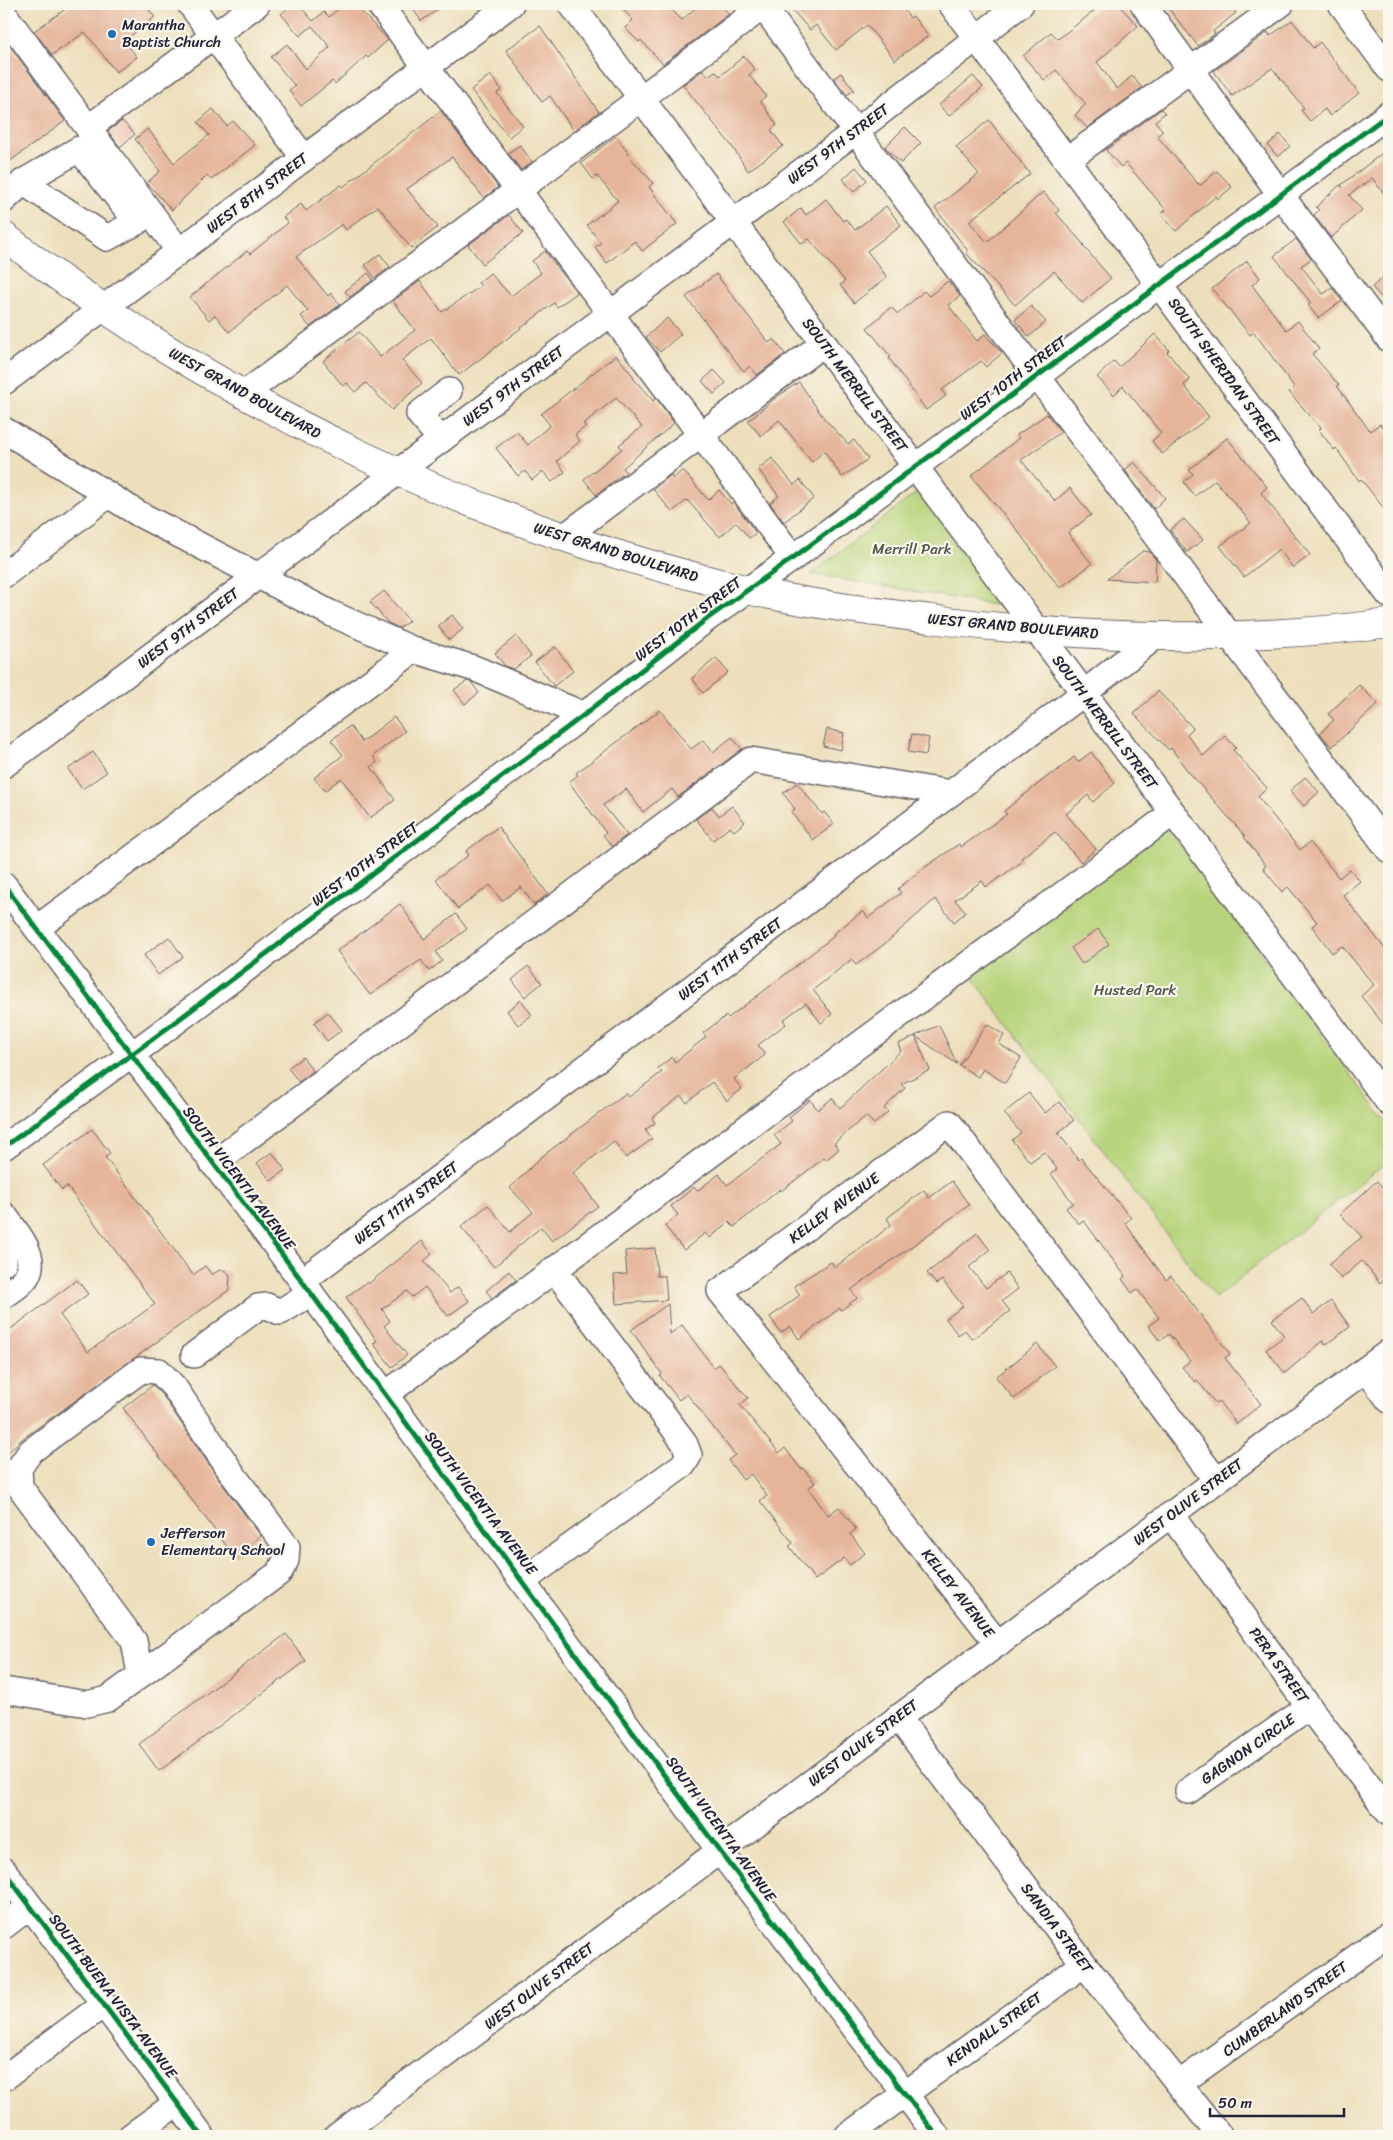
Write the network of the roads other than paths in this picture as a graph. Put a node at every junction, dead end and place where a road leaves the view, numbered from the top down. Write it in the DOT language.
graph roads {
  1 [pos="190,4"];
  2 [pos="257,4"];
  3 [pos="379,4"];
  4 [pos="511,4"];
  5 [pos="571,4"];
  6 [pos="951,4"];
  7 [pos="1021,4"];
  8 [pos="1143,4"];
  9 [pos="1281,4"];
  10 [pos="1341,4"];
  11 [pos="763,5"];
  12 [pos="4,14"];
  13 [pos="214,36"];
  14 [pos="976,37"];
  15 [pos="426,67"];
  16 [pos="1389,69"];
  17 [pos="1191,71"];
  18 [pos="642,99"];
  19 [pos="1389,114"];
  20 [pos="88,128"];
  21 [pos="856,131"];
  22 [pos="304,158"];
  23 [pos="1067,160"];
  24 [pos="23,182"];
  25 [pos="517,189"];
  26 [pos="1280,194"];
  27 [pos="4,200"];
  28 [pos="734,222"];
  29 [pos="4,236"];
  30 [pos="179,251"];
  31 [pos="1160,284"];
  32 [pos="102,308"];
  33 [pos="610,314"];
  34 [pos="1389,339"];
  35 [pos="824,343"];
  36 [pos="1037,376"];
  37 [pos="4,382"];
  38 [pos="449,390"];
  39 [pos="244,395"];
  40 [pos="4,430"];
  41 [pos="700,434"];
  42 [pos="441,440"];
  43 [pos="915,466"];
  44 [pos="398,472"];
  45 [pos="108,495"];
  46 [pos="564,537"];
  47 [pos="793,558"];
  48 [pos="4,574"];
  49 [pos="258,576"];
  50 [pos="748,590"];
  51 [pos="1389,595"];
  52 [pos="1389,623"];
  53 [pos="1036,630"];
  54 [pos="1230,635"];
  55 [pos="1156,636"];
  56 [pos="414,650"];
  57 [pos="1084,693"];
  58 [pos="584,715"];
  59 [pos="4,765"];
  60 [pos="952,792"];
  61 [pos="1173,813"];
  62 [pos="1389,850"];
  63 [pos="4,885"];
  64 [pos="12,914"];
  65 [pos="37,928"];
  66 [pos="131,1056"];
  67 [pos="1389,1103"];
  68 [pos="4,1147"];
  69 [pos="213,1164"];
  70 [pos="4,1215"];
  71 [pos="4,1251"];
  72 [pos="4,1262"];
  73 [pos="554,1269"];
  74 [pos="306,1287"];
  75 [pos="4,1296"];
  76 [pos="1389,1352"];
  77 [pos="194,1355"];
  78 [pos="1366,1369"];
  79 [pos="386,1394"];
  80 [pos="1389,1400"];
  81 [pos="1216,1480"];
  82 [pos="1171,1515"];
  83 [pos="524,1580"];
  84 [pos="998,1644"];
  85 [pos="140,1674"];
  86 [pos="4,1690"];
  87 [pos="1309,1707"];
  88 [pos="898,1717"];
  89 [pos="1188,1791"];
  90 [pos="1389,1813"];
  91 [pos="719,1850"];
  92 [pos="4,1871"];
  93 [pos="30,1906"];
  94 [pos="4,1926"];
  95 [pos="1389,1934"];
  96 [pos="1084,1964"];
  97 [pos="103,2005"];
  98 [pos="4,2078"];
  99 [pos="1180,2083"];
  100 [pos="904,2095"];
  101 [pos="177,2103"];
  102 [pos="131,2136"];
  103 [pos="202,2136"];
  104 [pos="337,2136"];
  105 [pos="847,2136"];
  106 [pos="937,2136"];
  107 [pos="1220,2136"];
  1 -- 13 [label="street"];
  2 -- 13 [label="street"];
  3 -- 15 [label="street"];
  4 -- 15 [label="street, WEST 8TH STREET"];
  5 -- 18 [label="street, SOUTH MERRILL STREET"];
  6 -- 14 [label="street, SOUTH SHERIDAN STREET"];
  7 -- 14 [label="street, WEST 9TH STREET"];
  8 -- 17 [label="street"];
  9 -- 17 [label="street"];
  10 -- 16 [label="street"];
  11 -- 18 [label="street"];
  11 -- 21 [label="street"];
  12 -- 20 [label="street"];
  13 -- 20 [label="street"];
  13 -- 22 [label="street"];
  14 -- 21 [label="street, WEST 9TH STREET"];
  14 -- 23 [label="street, SOUTH SHERIDAN STREET"];
  15 -- 22 [label="street, WEST 8TH STREET"];
  15 -- 25 [label="street"];
  17 -- 23 [label="street"];
  17 -- 26 [label="street"];
  18 -- 25 [label="street"];
  18 -- 28 [label="street, SOUTH MERRILL STREET"];
  19 -- 26 [label="street, WEST 10TH STREET"];
  20 -- 30 [label="street"];
  21 -- 28 [label="street, WEST 9TH STREET"];
  21 -- 36 [label="street"];
  22 -- 30 [label="street, WEST 8TH STREET"];
  23 -- 31 [label="street, SOUTH SHERIDAN STREET"];
  24 -- 27 [label="street"];
  25 -- 33 [label="street"];
  25 -- 39 [label="street"];
  26 -- 31 [label="street, WEST 10TH STREET"];
  26 -- 34 [label="street"];
  28 -- 33 [label="street, WEST 9TH STREET"];
  28 -- 35 [label="street, SOUTH MERRILL STREET"];
  29 -- 32 [label="main road, WEST GRAND BOULEVARD"];
  30 -- 32 [label="street, WEST 8TH STREET"];
  31 -- 36 [label="street, WEST 10TH STREET"];
  31 -- 51 [label="street, SOUTH SHERIDAN STREET"];
  32 -- 37 [label="street, WEST 8TH STREET"];
  32 -- 39 [label="main road, WEST GRAND BOULEVARD"];
  33 -- 41 [label="street"];
  33 -- 42 [label="street, WEST 9TH STREET"];
  35 -- 41 [label="street"];
  35 -- 43 [label="street, SOUTH MERRILL STREET"];
  36 -- 43 [label="street, WEST 10TH STREET"];
  36 -- 54 [label="street"];
  38 -- 42 [label="street"];
  39 -- 44 [label="main road, WEST GRAND BOULEVARD"];
  40 -- 45 [label="street"];
  41 -- 46 [label="street"];
  41 -- 47 [label="street"];
  42 -- 44 [label="street, WEST 9TH STREET"];
  43 -- 47 [label="street, WEST 10TH STREET"];
  43 -- 53 [label="street, SOUTH MERRILL STREET"];
  44 -- 46 [label="main road, WEST GRAND BOULEVARD"];
  44 -- 49 [label="street, WEST 9TH STREET"];
  45 -- 48 [label="street"];
  45 -- 49 [label="street"];
  46 -- 50 [label="main road, WEST GRAND BOULEVARD"];
  47 -- 50 [label="street, WEST 10TH STREET"];
  49 -- 56 [label="street"];
  49 -- 59 [label="street, WEST 9TH STREET"];
  50 -- 53 [label="main road, WEST GRAND BOULEVARD"];
  50 -- 58 [label="street, WEST 10TH STREET"];
  52 -- 54 [label="main road, WEST GRAND BOULEVARD"];
  53 -- 55 [label="main road, WEST GRAND BOULEVARD"];
  53 -- 57 [label="street, SOUTH MERRILL STREET"];
  54 -- 55 [label="main road, WEST GRAND BOULEVARD"];
  54 -- 62 [label="street"];
  55 -- 57 [label="street, WEST 11TH STREET"];
  56 -- 58 [label="street"];
  56 -- 65 [label="street"];
  57 -- 60 [label="street, WEST 11TH STREET"];
  57 -- 61 [label="street, SOUTH MERRILL STREET"];
  58 -- 66 [label="street, WEST 10TH STREET"];
  60 -- 69 [label="street"];
  60 -- 74 [label="street, WEST 11TH STREET"];
  61 -- 67 [label="street, SOUTH MERRILL STREET"];
  61 -- 73 [label="street"];
  63 -- 64 [label="street, SOUTH VICENTIA AVENUE"];
  64 -- 65 [label="street, SOUTH VICENTIA AVENUE"];
  65 -- 66 [label="street, SOUTH VICENTIA AVENUE"];
  66 -- 68 [label="street, WEST 10TH STREET"];
  66 -- 69 [label="street, SOUTH VICENTIA AVENUE"];
  69 -- 74 [label="street, SOUTH VICENTIA AVENUE"];
  70 -- 75 [label="street"];
  71 -- 72 [label="street"];
  73 -- 79 [label="street"];
  73 -- 83 [label="street"];
  74 -- 77 [label="street, WEST 11TH STREET"];
  74 -- 79 [label="street, SOUTH VICENTIA AVENUE"];
  76 -- 78 [label="street, WEST OLIVE STREET"];
  78 -- 80 [label="street"];
  78 -- 81 [label="street, WEST OLIVE STREET"];
  79 -- 83 [label="street, SOUTH VICENTIA AVENUE"];
  81 -- 82 [label="street, WEST OLIVE STREET"];
  81 -- 84 [label="street, KELLEY AVENUE"];
  82 -- 84 [label="street, WEST OLIVE STREET"];
  82 -- 87 [label="street, PERA STREET"];
  83 -- 91 [label="street, SOUTH VICENTIA AVENUE"];
  84 -- 88 [label="street, WEST OLIVE STREET"];
  85 -- 85 [label="street"];
  85 -- 86 [label="street"];
  87 -- 89 [label="street, GAGNON CIRCLE"];
  87 -- 90 [label="street, PERA STREET"];
  88 -- 91 [label="street, WEST OLIVE STREET"];
  88 -- 96 [label="street, SANDIA STREET"];
  91 -- 100 [label="street, SOUTH VICENTIA AVENUE"];
  91 -- 104 [label="street, WEST OLIVE STREET"];
  92 -- 93 [label="street, SOUTH BUENA VISTA AVENUE"];
  93 -- 94 [label="street"];
  93 -- 97 [label="street, SOUTH BUENA VISTA AVENUE"];
  95 -- 99 [label="street, CUMBERLAND STREET"];
  96 -- 99 [label="street, SANDIA STREET"];
  96 -- 100 [label="street, KENDALL STREET"];
  97 -- 98 [label="street"];
  97 -- 101 [label="street, SOUTH BUENA VISTA AVENUE"];
  99 -- 107 [label="street, SANDIA STREET"];
  100 -- 105 [label="street, KENDALL STREET"];
  100 -- 106 [label="street, SOUTH VICENTIA AVENUE"];
  101 -- 102 [label="street"];
  101 -- 103 [label="street, SOUTH BUENA VISTA AVENUE"];
}
